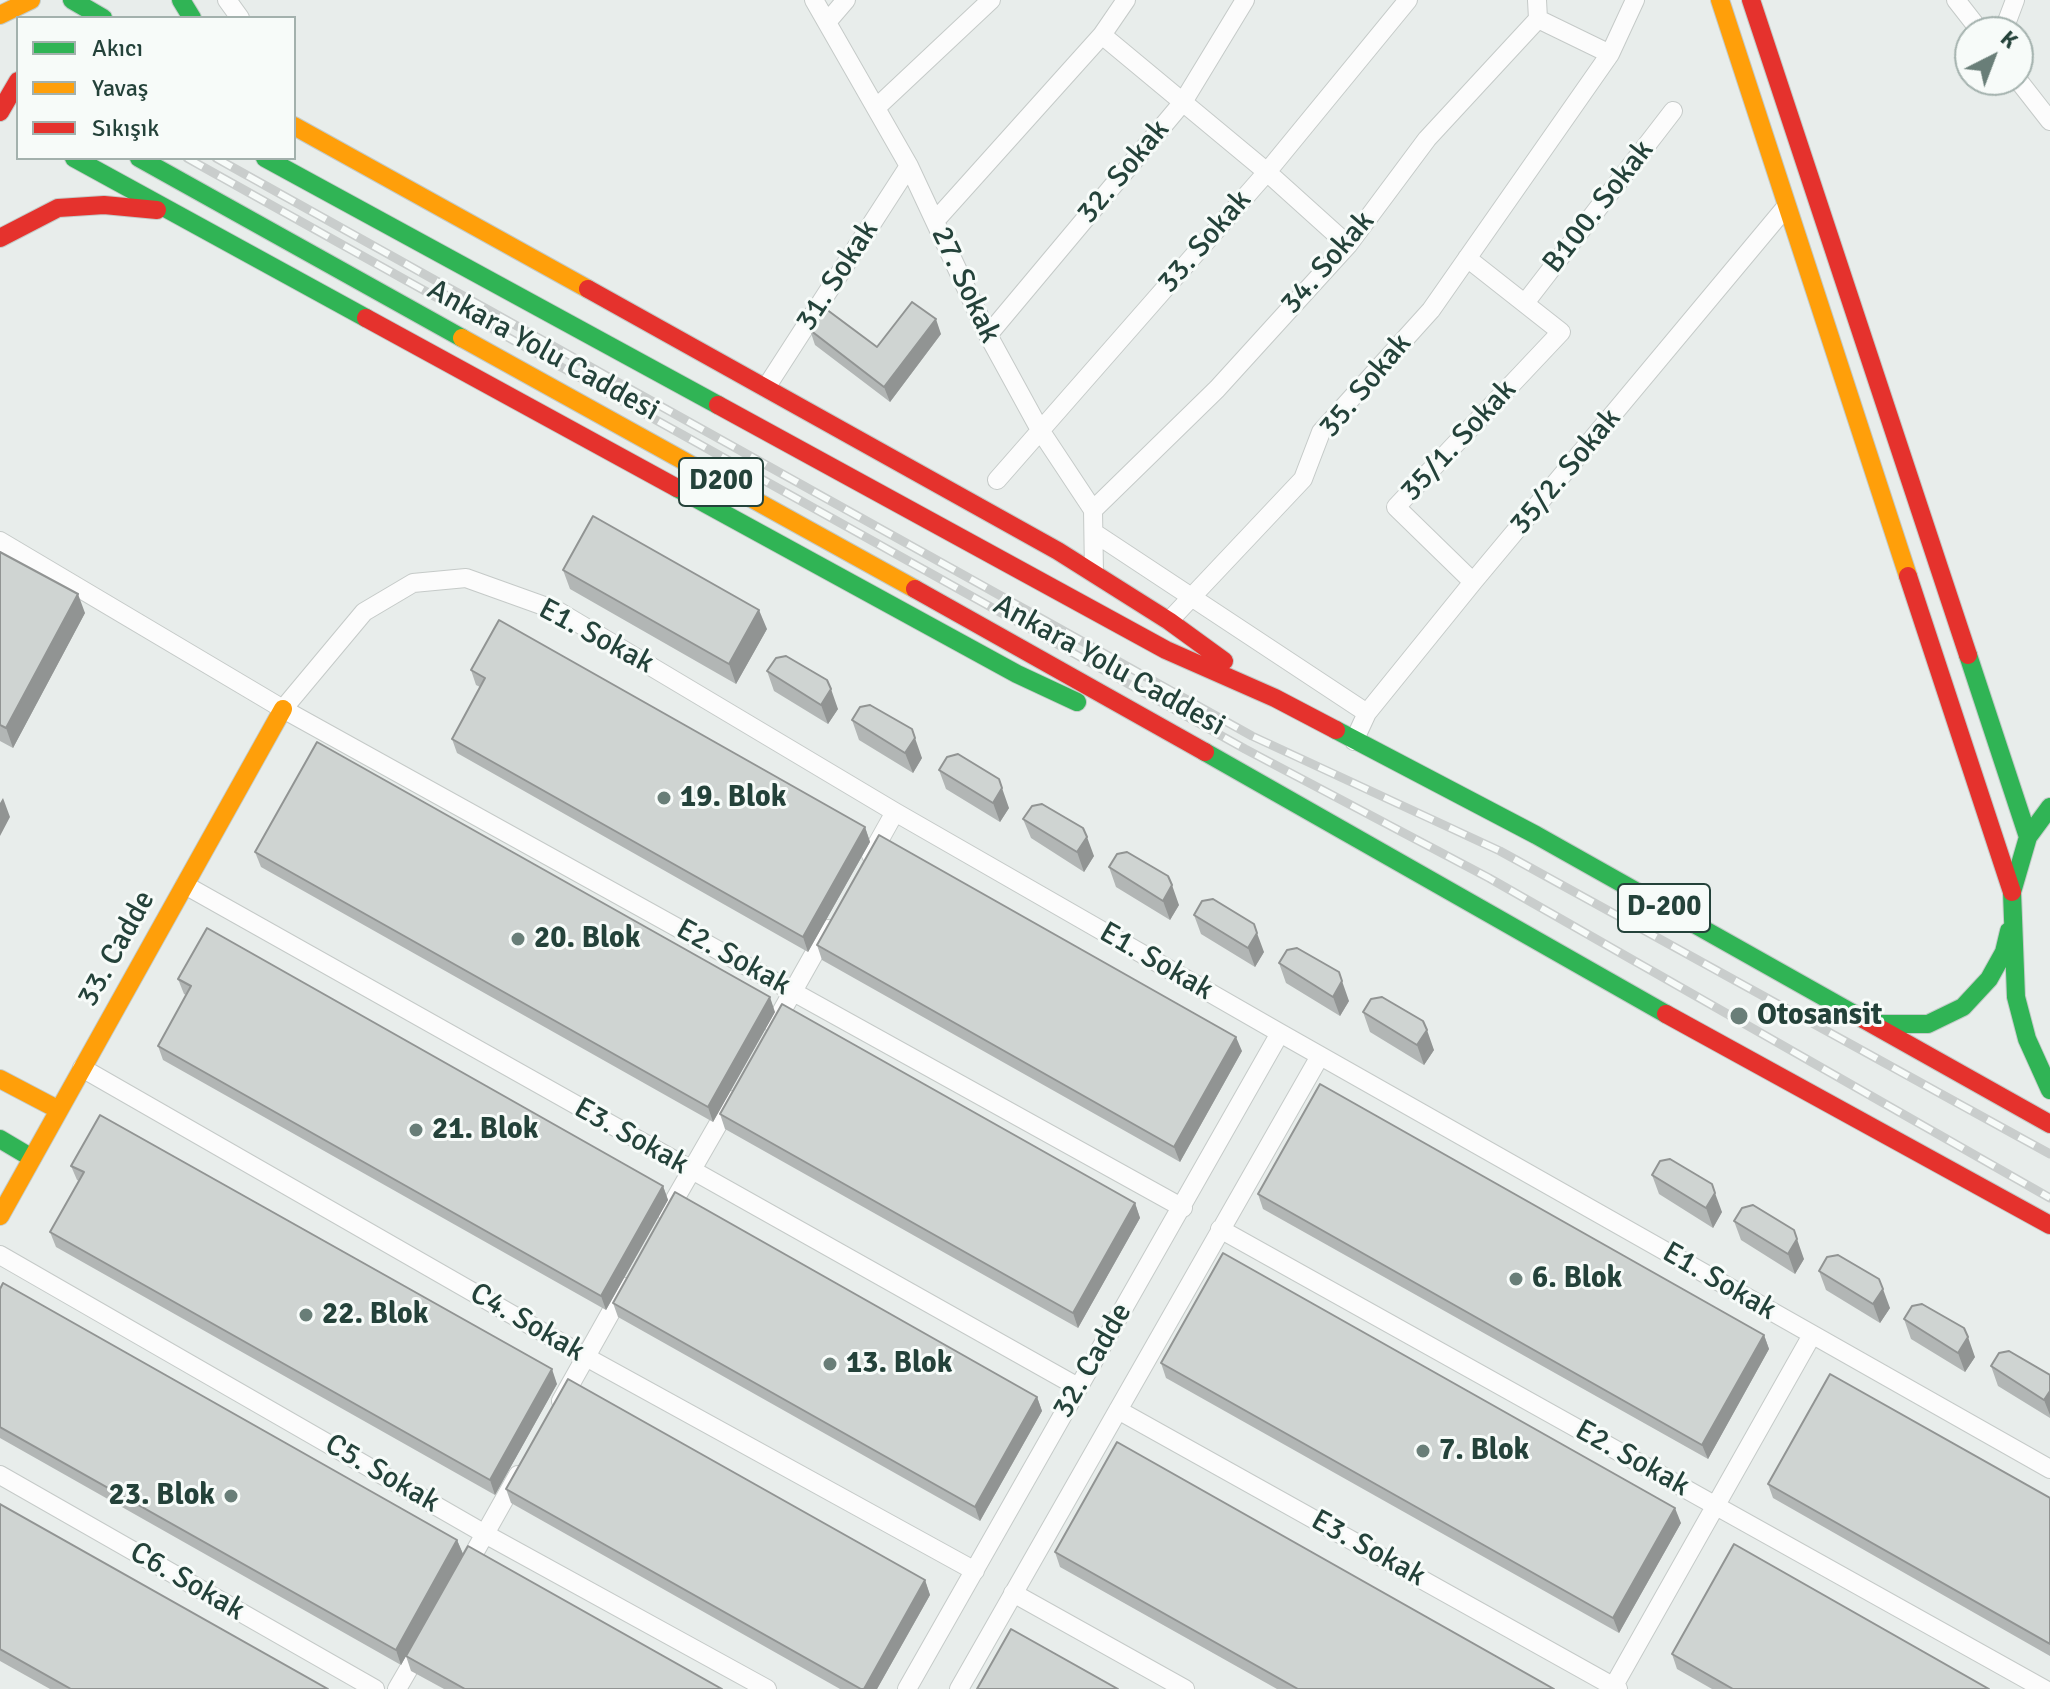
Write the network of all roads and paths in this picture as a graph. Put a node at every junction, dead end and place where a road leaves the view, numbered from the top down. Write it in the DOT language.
graph roads {
  1 [pos="31,0"];
  2 [pos="814,0"];
  3 [pos="846,0"];
  4 [pos="991,0"];
  5 [pos="1126,0"];
  6 [pos="1245,0"];
  7 [pos="1408,0"];
  8 [pos="1635,0"];
  9 [pos="1720,0"];
  10 [pos="1751,0"];
  11 [pos="1956,0"];
  12 [pos="63,3"];
  13 [pos="1538,10"];
  14 [pos="0,15"];
  15 [pos="98,16"];
  16 [pos="1968,16"];
  17 [pos="828,21"];
  18 [pos="1102,35"];
  19 [pos="1610,54"];
  20 [pos="15,82"];
  21 [pos="2030,96"];
  22 [pos="1183,102"];
  23 [pos="877,107"];
  24 [pos="1673,111"];
  25 [pos="0,114"];
  26 [pos="296,117"];
  27 [pos="2050,121"];
  28 [pos="296,127"];
  29 [pos="319,140"];
  30 [pos="143,160"];
  31 [pos="269,160"];
  32 [pos="94,165"];
  33 [pos="909,166"];
  34 [pos="1267,172"];
  35 [pos="1785,208"];
  36 [pos="169,211"];
  37 [pos="935,221"];
  38 [pos="0,238"];
  39 [pos="1348,245"];
  40 [pos="1467,258"];
  41 [pos="1525,303"];
  42 [pos="988,335"];
  43 [pos="767,386"];
  44 [pos="1040,430"];
  45 [pos="997,480"];
  46 [pos="1093,510"];
  47 [pos="1096,534"];
  48 [pos="0,541"];
  49 [pos="1094,573"];
  50 [pos="1473,582"];
  51 [pos="1192,598"];
  52 [pos="1169,621"];
  53 [pos="1275,698"];
  54 [pos="283,709"];
  55 [pos="1367,713"];
  56 [pos="1354,741"];
  57 [pos="1301,807"];
  58 [pos="895,812"];
  59 [pos="2047,817"];
  60 [pos="2028,837"];
  61 [pos="864,867"];
  62 [pos="185,885"];
  63 [pos="2012,892"];
  64 [pos="840,909"];
  65 [pos="2012,917"];
  66 [pos="793,992"];
  67 [pos="1869,1024"];
  68 [pos="1280,1033"];
  69 [pos="762,1047"];
  70 [pos="1320,1056"];
  71 [pos="82,1068"];
  72 [pos="0,1079"];
  73 [pos="738,1088"];
  74 [pos="2050,1090"];
  75 [pos="59,1110"];
  76 [pos="2050,1124"];
  77 [pos="0,1139"];
  78 [pos="32,1158"];
  79 [pos="691,1171"];
  80 [pos="1183,1208"];
  81 [pos="0,1216"];
  82 [pos="661,1224"];
  83 [pos="2050,1225"];
  84 [pos="1220,1229"];
  85 [pos="0,1255"];
  86 [pos="638,1264"];
  87 [pos="1812,1335"];
  88 [pos="586,1357"];
  89 [pos="1078,1387"];
  90 [pos="1118,1410"];
  91 [pos="555,1411"];
  92 [pos="532,1452"];
  93 [pos="2050,1469"];
  94 [pos="0,1475"];
  95 [pos="1715,1506"];
  96 [pos="485,1534"];
  97 [pos="975,1571"];
  98 [pos="456,1585"];
  99 [pos="1013,1593"];
  100 [pos="434,1624"];
  101 [pos="1614,1688"];
  102 [pos="375,1689"];
  103 [pos="397,1689"];
  104 [pos="767,1689"];
  105 [pos="907,1689"];
  106 [pos="959,1689"];
  107 [pos="1185,1689"];
  108 [pos="2044,1689"];
  1 -- 14 [label="main road"];
  2 -- 17 [label="street, 27. Sokak"];
  3 -- 17 [label="street"];
  4 -- 23 [label="street"];
  5 -- 18 [label="street"];
  6 -- 22 [label="street, 32. Sokak"];
  7 -- 34 [label="street, 33. Sokak"];
  8 -- 19 [label="street, 35. Sokak"];
  9 -- 35 [label="main road"];
  10 -- 60 [label="main road"];
  11 -- 16 [label="street"];
  12 -- 15 [label="main road"];
  13 -- 19 [label="street"];
  13 -- 39 [label="street, 34. Sokak"];
  17 -- 23 [label="street, 27. Sokak"];
  18 -- 22 [label="street"];
  18 -- 37 [label="street"];
  19 -- 40 [label="street, 35. Sokak"];
  20 -- 25 [label="main road"];
  21 -- 27 [label="street"];
  22 -- 34 [label="street"];
  22 -- 42 [label="street, 32. Sokak"];
  23 -- 33 [label="street, 27. Sokak"];
  24 -- 41 [label="street, B100. Sokak"];
  26 -- 29 [label="main road"];
  28 -- 29 [label="main road"];
  29 -- 43 [label="main road"];
  30 -- 57 [label="main road, Ankara Yolu Caddesi / D200"];
  31 -- 53 [label="main road, Ankara Yolu Caddesi / D200"];
  32 -- 36 [label="main road"];
  33 -- 37 [label="street, 27. Sokak"];
  33 -- 43 [label="street, 31. Sokak"];
  34 -- 39 [label="street"];
  34 -- 44 [label="street, 33. Sokak"];
  35 -- 50 [label="street, 35/2. Sokak"];
  35 -- 63 [label="main road"];
  36 -- 38 [label="main road"];
  36 -- 57 [label="main road"];
  37 -- 42 [label="street, 27. Sokak"];
  39 -- 46 [label="street, 34. Sokak"];
  40 -- 41 [label="street"];
  40 -- 51 [label="street, 35. Sokak"];
  41 -- 50 [label="street, 35/1. Sokak"];
  42 -- 44 [label="street, 27. Sokak"];
  43 -- 49 [label="main road"];
  44 -- 45 [label="street, 33. Sokak"];
  44 -- 46 [label="street, 27. Sokak"];
  46 -- 47 [label="street, 27. Sokak"];
  47 -- 49 [label="street, 27. Sokak"];
  47 -- 51 [label="street"];
  48 -- 54 [label="street, E2. Sokak"];
  49 -- 52 [label="main road"];
  50 -- 55 [label="street, 35/2. Sokak"];
  51 -- 52 [label="street, 35. Sokak"];
  51 -- 55 [label="street"];
  52 -- 53 [label="main road"];
  53 -- 56 [label="main road, Ankara Yolu Caddesi / D-200"];
  54 -- 58 [label="street, E1. Sokak"];
  54 -- 62 [label="main road, 33. Cadde"];
  54 -- 66 [label="street, E2. Sokak"];
  55 -- 56 [label="street, 35/2. Sokak"];
  56 -- 67 [label="main road, Ankara Yolu Caddesi / D-200"];
  57 -- 83 [label="main road, Ankara Yolu Caddesi"];
  58 -- 61 [label="street"];
  58 -- 68 [label="street, E1. Sokak"];
  59 -- 60 [label="main road"];
  60 -- 63 [label="main road"];
  62 -- 71 [label="main road, 33. Cadde"];
  62 -- 79 [label="street, E3. Sokak"];
  63 -- 65 [label="main road"];
  64 -- 66 [label="street"];
  65 -- 67 [label="main road"];
  65 -- 74 [label="main road"];
  66 -- 69 [label="street"];
  66 -- 80 [label="street, E2. Sokak"];
  67 -- 76 [label="main road, Ankara Yolu Caddesi / D-200"];
  68 -- 70 [label="street, E1. Sokak"];
  68 -- 80 [label="street, 32. Cadde"];
  70 -- 84 [label="street, 32. Cadde"];
  70 -- 87 [label="street, E1. Sokak"];
  71 -- 75 [label="main road, 33. Cadde"];
  71 -- 88 [label="street, C4. Sokak"];
  72 -- 75 [label="main road"];
  73 -- 79 [label="street"];
  75 -- 78 [label="main road, 33. Cadde"];
  77 -- 78 [label="main road"];
  78 -- 81 [label="main road, 33. Cadde"];
  79 -- 82 [label="street"];
  79 -- 89 [label="street, E3. Sokak"];
  80 -- 89 [label="street, 32. Cadde"];
  84 -- 90 [label="street, 32. Cadde"];
  84 -- 95 [label="street, E2. Sokak"];
  85 -- 96 [label="street, C5. Sokak"];
  86 -- 88 [label="street"];
  87 -- 93 [label="street, E1. Sokak"];
  87 -- 95 [label="street"];
  88 -- 91 [label="street"];
  88 -- 97 [label="street, C4. Sokak"];
  89 -- 97 [label="street, 32. Cadde"];
  90 -- 99 [label="street, 32. Cadde"];
  90 -- 101 [label="street, E3. Sokak"];
  92 -- 96 [label="street"];
  94 -- 102 [label="street, C6. Sokak"];
  95 -- 101 [label="street"];
  95 -- 108 [label="street, E2. Sokak"];
  96 -- 98 [label="street"];
  96 -- 104 [label="street, C5. Sokak"];
  97 -- 105 [label="street, 32. Cadde"];
  99 -- 106 [label="street, 32. Cadde"];
  99 -- 107 [label="street"];
  100 -- 103 [label="street"];
}
